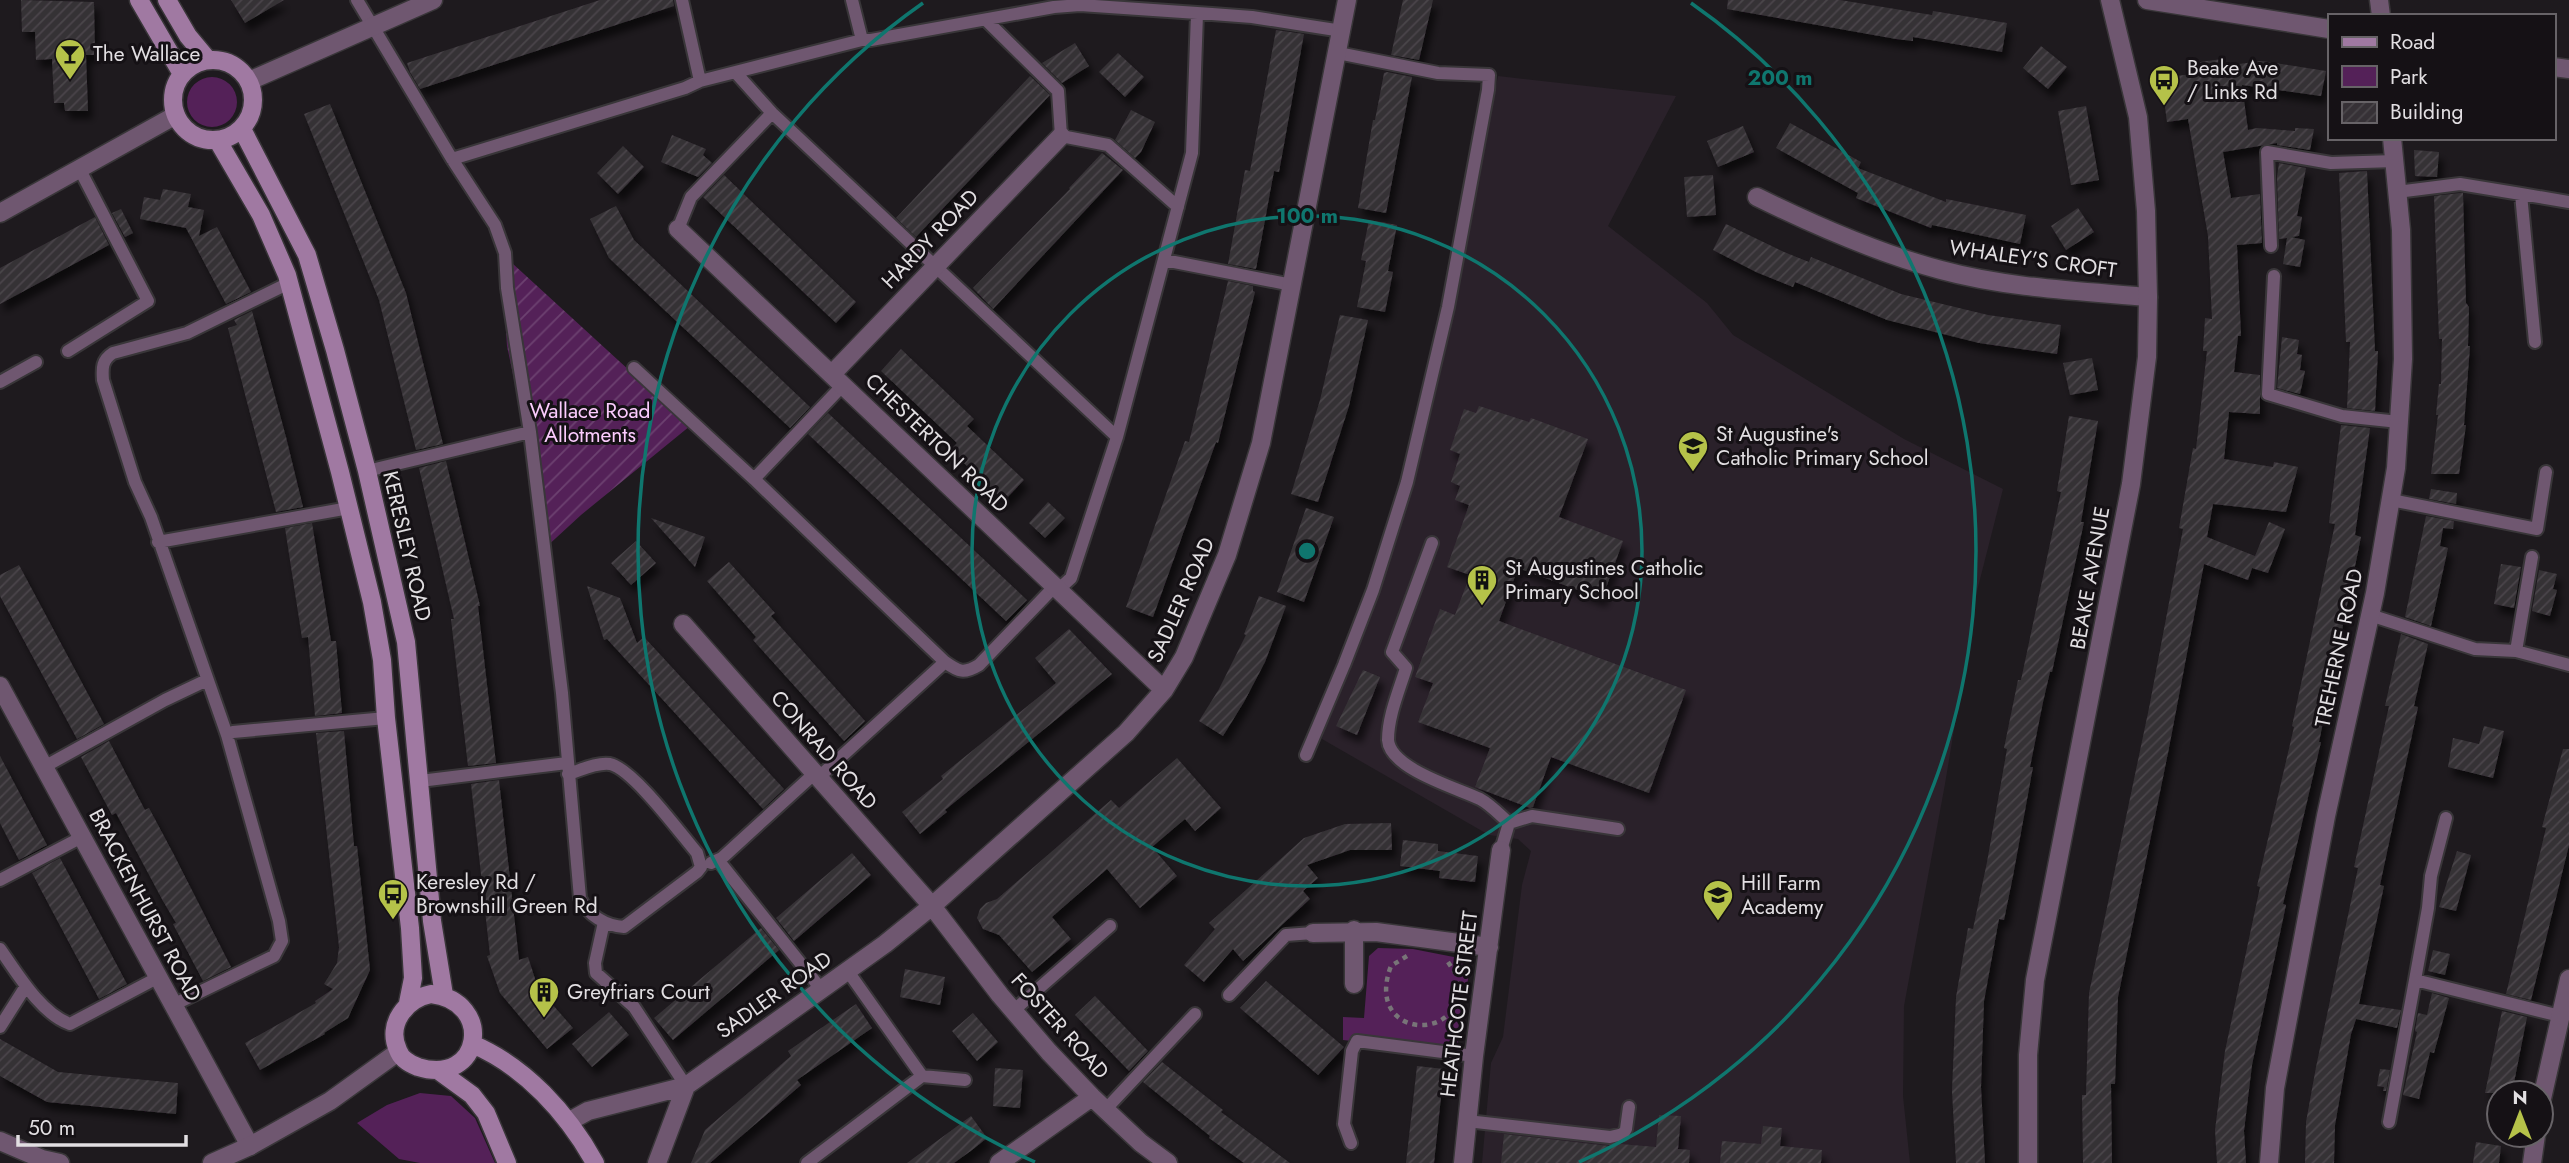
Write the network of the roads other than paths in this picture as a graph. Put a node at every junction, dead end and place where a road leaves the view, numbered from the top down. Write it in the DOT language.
graph roads {
  1 [pos="139,0"];
  2 [pos="167,0"];
  3 [pos="358,0"];
  4 [pos="433,0"];
  5 [pos="682,0"];
  6 [pos="852,0"];
  7 [pos="1347,0"];
  8 [pos="2110,0"];
  9 [pos="2147,0"];
  10 [pos="1197,14"];
  11 [pos="986,20"];
  12 [pos="373,27"];
  13 [pos="2328,29"];
  14 [pos="1342,31"];
  15 [pos="862,40"];
  16 [pos="1338,53"];
  17 [pos="208,60"];
  18 [pos="736,73"];
  19 [pos="182,74"];
  20 [pos="249,81"];
  21 [pos="700,81"];
  22 [pos="772,113"];
  23 [pos="176,115"];
  24 [pos="242,129"];
  25 [pos="1061,136"];
  26 [pos="2392,140"];
  27 [pos="218,141"];
  28 [pos="452,159"];
  29 [pos="2395,161"];
  30 [pos="79,168"];
  31 [pos="2398,192"];
  32 [pos="2521,194"];
  33 [pos="1756,197"];
  34 [pos="2569,202"];
  35 [pos="1178,207"];
  36 [pos="0,213"];
  37 [pos="678,229"];
  38 [pos="2271,246"];
  39 [pos="1164,260"];
  40 [pos="936,266"];
  41 [pos="2274,276"];
  42 [pos="289,283"];
  43 [pos="1292,285"];
  44 [pos="2148,297"];
  45 [pos="2535,342"];
  46 [pos="68,351"];
  47 [pos="36,362"];
  48 [pos="634,368"];
  49 [pos="838,379"];
  50 [pos="0,382"];
  51 [pos="2399,422"];
  52 [pos="530,432"];
  53 [pos="1116,437"];
  54 [pos="367,471"];
  55 [pos="2546,472"];
  56 [pos="754,479"];
  57 [pos="2391,500"];
  58 [pos="349,508"];
  59 [pos="158,542"];
  60 [pos="1432,542"];
  61 [pos="384,552"];
  62 [pos="2532,557"];
  63 [pos="361,559"];
  64 [pos="1057,588"];
  65 [pos="2370,615"];
  66 [pos="683,624"];
  67 [pos="2516,651"];
  68 [pos="945,662"];
  69 [pos="2569,665"];
  70 [pos="207,680"];
  71 [pos="0,686"];
  72 [pos="1164,690"];
  73 [pos="386,718"];
  74 [pos="227,735"];
  75 [pos="1306,755"];
  76 [pos="44,767"];
  77 [pos="568,769"];
  78 [pos="817,775"];
  79 [pos="420,781"];
  80 [pos="2446,818"];
  81 [pos="1509,823"];
  82 [pos="1618,829"];
  83 [pos="82,837"];
  84 [pos="1502,850"];
  85 [pos="718,860"];
  86 [pos="701,867"];
  87 [pos="0,880"];
  88 [pos="932,906"];
  89 [pos="604,922"];
  90 [pos="1110,926"];
  91 [pos="1354,930"];
  92 [pos="1313,933"];
  93 [pos="1489,947"];
  94 [pos="0,949"];
  95 [pos="847,970"];
  96 [pos="157,978"];
  97 [pos="2569,979"];
  98 [pos="2416,980"];
  99 [pos="1354,984"];
  100 [pos="26,986"];
  101 [pos="821,989"];
  102 [pos="444,995"];
  103 [pos="1229,995"];
  104 [pos="408,1003"];
  105 [pos="173,1005"];
  106 [pos="1013,1011"];
  107 [pos="1195,1014"];
  108 [pos="2560,1016"];
  109 [pos="0,1027"];
  110 [pos="472,1044"];
  111 [pos="398,1052"];
  112 [pos="1474,1056"];
  113 [pos="439,1071"];
  114 [pos="922,1076"];
  115 [pos="2546,1079"];
  116 [pos="965,1080"];
  117 [pos="686,1086"];
  118 [pos="1092,1097"];
  119 [pos="1629,1107"];
  120 [pos="1106,1109"];
  121 [pos="1467,1121"];
  122 [pos="568,1122"];
  123 [pos="2389,1122"];
  124 [pos="0,1140"];
  125 [pos="1351,1143"];
  126 [pos="250,1146"];
  127 [pos="1012,1159"];
  128 [pos="47,1162"];
  129 [pos="212,1163"];
  130 [pos="507,1163"];
  131 [pos="595,1163"];
  132 [pos="657,1163"];
  133 [pos="807,1163"];
  134 [pos="1168,1163"];
  135 [pos="1463,1163"];
  136 [pos="2028,1163"];
  137 [pos="2269,1163"];
  1 -- 19 [label="main road"];
  2 -- 17 [label="main road"];
  3 -- 12 [label="lane"];
  4 -- 12 [label="street"];
  5 -- 21 [label="lane"];
  6 -- 15 [label="lane"];
  7 -- 14 [label="street, SADLER ROAD"];
  8 -- 44 [label="street, BEAKE AVENUE"];
  9 -- 13 [label="street"];
  10 -- 11 [label="lane"];
  10 -- 14 [label="lane"];
  10 -- 35 [label="lane"];
  11 -- 15 [label="lane"];
  11 -- 25 [label="lane"];
  12 -- 20 [label="street"];
  12 -- 28 [label="lane"];
  14 -- 16 [label="street, SADLER ROAD"];
  15 -- 18 [label="lane"];
  16 -- 43 [label="street, SADLER ROAD"];
  16 -- 75 [label="lane"];
  17 -- 19 [label="main road"];
  17 -- 20 [label="main road"];
  18 -- 21 [label="lane"];
  18 -- 22 [label="lane"];
  19 -- 23 [label="main road"];
  20 -- 24 [label="main road"];
  21 -- 28 [label="lane"];
  22 -- 37 [label="lane"];
  22 -- 40 [label="lane"];
  23 -- 27 [label="main road"];
  23 -- 30 [label="street"];
  24 -- 27 [label="main road"];
  24 -- 54 [label="main road, KERESLEY ROAD"];
  25 -- 35 [label="lane"];
  25 -- 40 [label="street, HARDY ROAD"];
  26 -- 29 [label="street, TREHERNE ROAD"];
  27 -- 42 [label="main road"];
  28 -- 52 [label="lane"];
  29 -- 31 [label="street, TREHERNE ROAD"];
  29 -- 38 [label="lane"];
  30 -- 36 [label="street"];
  30 -- 46 [label="lane"];
  31 -- 32 [label="lane"];
  31 -- 51 [label="street, TREHERNE ROAD"];
  32 -- 34 [label="lane"];
  32 -- 45 [label="lane"];
  33 -- 44 [label="street, WHALEY'S CROFT"];
  35 -- 39 [label="lane"];
  37 -- 49 [label="street, CHESTERTON ROAD"];
  39 -- 43 [label="lane"];
  39 -- 53 [label="lane"];
  40 -- 49 [label="street, HARDY ROAD"];
  40 -- 53 [label="lane"];
  41 -- 51 [label="lane"];
  42 -- 58 [label="main road"];
  42 -- 59 [label="lane"];
  43 -- 72 [label="street, SADLER ROAD"];
  44 -- 136 [label="street, BEAKE AVENUE"];
  47 -- 50 [label="lane"];
  48 -- 56 [label="lane"];
  49 -- 56 [label="lane"];
  49 -- 64 [label="street, CHESTERTON ROAD"];
  51 -- 57 [label="street, TREHERNE ROAD"];
  52 -- 54 [label="lane"];
  52 -- 77 [label="lane"];
  53 -- 64 [label="lane"];
  54 -- 61 [label="main road, KERESLEY ROAD"];
  55 -- 57 [label="lane"];
  56 -- 68 [label="lane"];
  57 -- 65 [label="street, TREHERNE ROAD"];
  58 -- 59 [label="lane"];
  58 -- 63 [label="main road"];
  59 -- 70 [label="lane"];
  60 -- 81 [label="lane"];
  61 -- 63 [label="main road"];
  61 -- 79 [label="main road, KERESLEY ROAD"];
  62 -- 67 [label="lane"];
  63 -- 73 [label="main road"];
  64 -- 68 [label="lane"];
  64 -- 72 [label="street, CHESTERTON ROAD"];
  65 -- 67 [label="lane"];
  65 -- 137 [label="street, TREHERNE ROAD"];
  66 -- 78 [label="street, CONRAD ROAD"];
  67 -- 69 [label="lane"];
  68 -- 78 [label="lane"];
  70 -- 74 [label="lane"];
  70 -- 76 [label="lane"];
  71 -- 76 [label="street, BRACKENHURST ROAD"];
  72 -- 88 [label="street, SADLER ROAD"];
  73 -- 74 [label="lane"];
  73 -- 104 [label="main road"];
  74 -- 105 [label="lane"];
  76 -- 83 [label="street, BRACKENHURST ROAD"];
  77 -- 79 [label="lane"];
  77 -- 86 [label="lane"];
  77 -- 89 [label="lane"];
  78 -- 85 [label="lane"];
  78 -- 88 [label="street, CONRAD ROAD"];
  79 -- 102 [label="main road, KERESLEY ROAD"];
  80 -- 98 [label="lane"];
  81 -- 82 [label="lane"];
  81 -- 84 [label="lane"];
  83 -- 87 [label="lane"];
  83 -- 96 [label="street, BRACKENHURST ROAD"];
  84 -- 93 [label="street, HEATHCOTE STREET"];
  85 -- 86 [label="lane"];
  85 -- 101 [label="lane"];
  86 -- 89 [label="lane"];
  88 -- 95 [label="street, SADLER ROAD"];
  88 -- 106 [label="street, FOSTER ROAD"];
  89 -- 117 [label="lane"];
  90 -- 106 [label="lane"];
  91 -- 92 [label="street"];
  91 -- 93 [label="street"];
  91 -- 99 [label="street"];
  92 -- 103 [label="lane"];
  93 -- 112 [label="street, HEATHCOTE STREET"];
  94 -- 100 [label="lane"];
  95 -- 101 [label="street, SADLER ROAD"];
  95 -- 114 [label="lane"];
  96 -- 100 [label="lane"];
  96 -- 105 [label="street, BRACKENHURST ROAD"];
  97 -- 108 [label="street"];
  98 -- 108 [label="lane"];
  98 -- 123 [label="lane"];
  100 -- 109 [label="lane"];
  101 -- 117 [label="street, SADLER ROAD"];
  102 -- 104 [label="main road"];
  102 -- 110 [label="main road"];
  104 -- 111 [label="main road"];
  105 -- 126 [label="street, BRACKENHURST ROAD"];
  106 -- 118 [label="street, FOSTER ROAD"];
  107 -- 120 [label="lane"];
  108 -- 115 [label="street"];
  110 -- 113 [label="main road"];
  110 -- 122 [label="main road"];
  111 -- 113 [label="main road"];
  111 -- 126 [label="street"];
  112 -- 121 [label="street, HEATHCOTE STREET"];
  112 -- 125 [label="lane"];
  113 -- 130 [label="main road"];
  114 -- 116 [label="lane"];
  114 -- 133 [label="lane"];
  117 -- 122 [label="street, SADLER ROAD"];
  117 -- 132 [label="street"];
  118 -- 120 [label="street, FOSTER ROAD"];
  118 -- 127 [label="street"];
  119 -- 121 [label="lane"];
  120 -- 134 [label="street, FOSTER ROAD"];
  121 -- 135 [label="street, HEATHCOTE STREET"];
  122 -- 131 [label="main road"];
  124 -- 128 [label="street"];
  126 -- 129 [label="street"];
}
